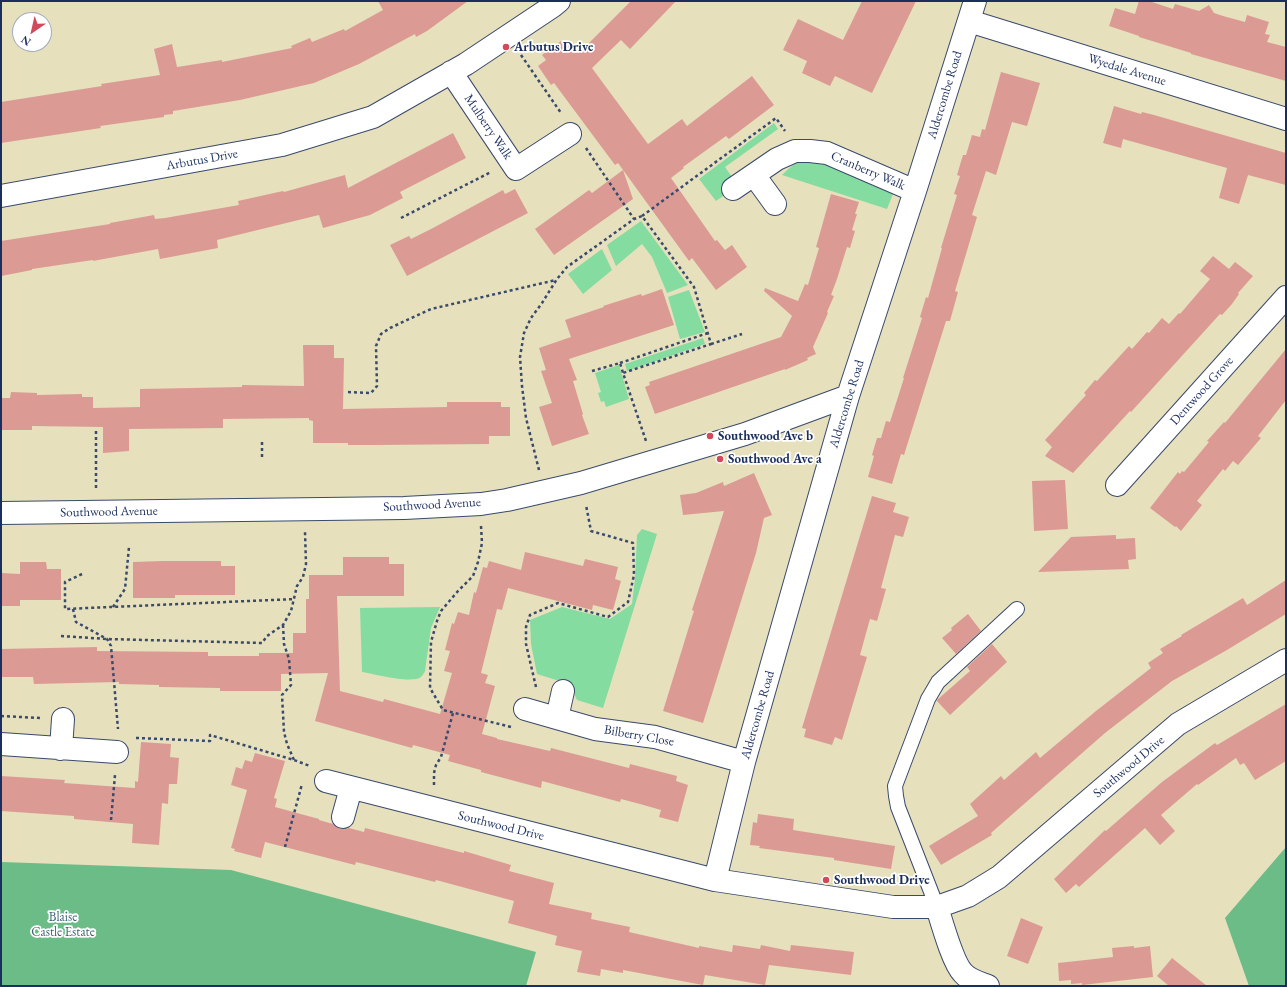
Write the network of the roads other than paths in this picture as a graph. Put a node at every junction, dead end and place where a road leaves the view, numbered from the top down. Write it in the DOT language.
graph roads {
  1 [pos="559,1"];
  2 [pos="972,11"];
  3 [pos="451,72"];
  4 [pos="1286,119"];
  5 [pos="570,134"];
  6 [pos="754,175"];
  7 [pos="733,188"];
  8 [pos="915,191"];
  9 [pos="1,196"];
  10 [pos="774,204"];
  11 [pos="1286,297"];
  12 [pos="848,396"];
  13 [pos="1117,485"];
  14 [pos="1,513"];
  15 [pos="1017,610"];
  16 [pos="1286,660"];
  17 [pos="562,691"];
  18 [pos="63,719"];
  19 [pos="1,744"];
  20 [pos="118,745"];
  21 [pos="61,749"];
  22 [pos="744,762"];
  23 [pos="326,781"];
  24 [pos="351,788"];
  25 [pos="343,817"];
  26 [pos="715,880"];
  27 [pos="937,907"];
  28 [pos="988,986"];
  1 -- 3 [label="street, Arbutus Drive"];
  2 -- 4 [label="street, Wyedale Avenue"];
  2 -- 8 [label="street, Aldercombe Road"];
  3 -- 5 [label="street, Mulberry Walk"];
  3 -- 9 [label="street, Arbutus Drive"];
  6 -- 7 [label="street, Cranberry Walk"];
  6 -- 8 [label="street, Cranberry Walk"];
  6 -- 10 [label="street"];
  8 -- 12 [label="street, Aldercombe Road"];
  11 -- 13 [label="street, Dentwood Grove"];
  12 -- 14 [label="street, Southwood Avenue"];
  12 -- 22 [label="street, Aldercombe Road"];
  15 -- 27 [label="lane"];
  16 -- 27 [label="street, Southwood Drive"];
  17 -- 22 [label="street, Bilberry Close"];
  18 -- 21 [label="street"];
  19 -- 21 [label="street"];
  20 -- 21 [label="street"];
  22 -- 26 [label="street, Aldercombe Road"];
  23 -- 24 [label="street, Southwood Drive"];
  24 -- 25 [label="street"];
  24 -- 26 [label="street, Southwood Drive"];
  26 -- 27 [label="street, Southwood Drive"];
  27 -- 28 [label="street"];
}
